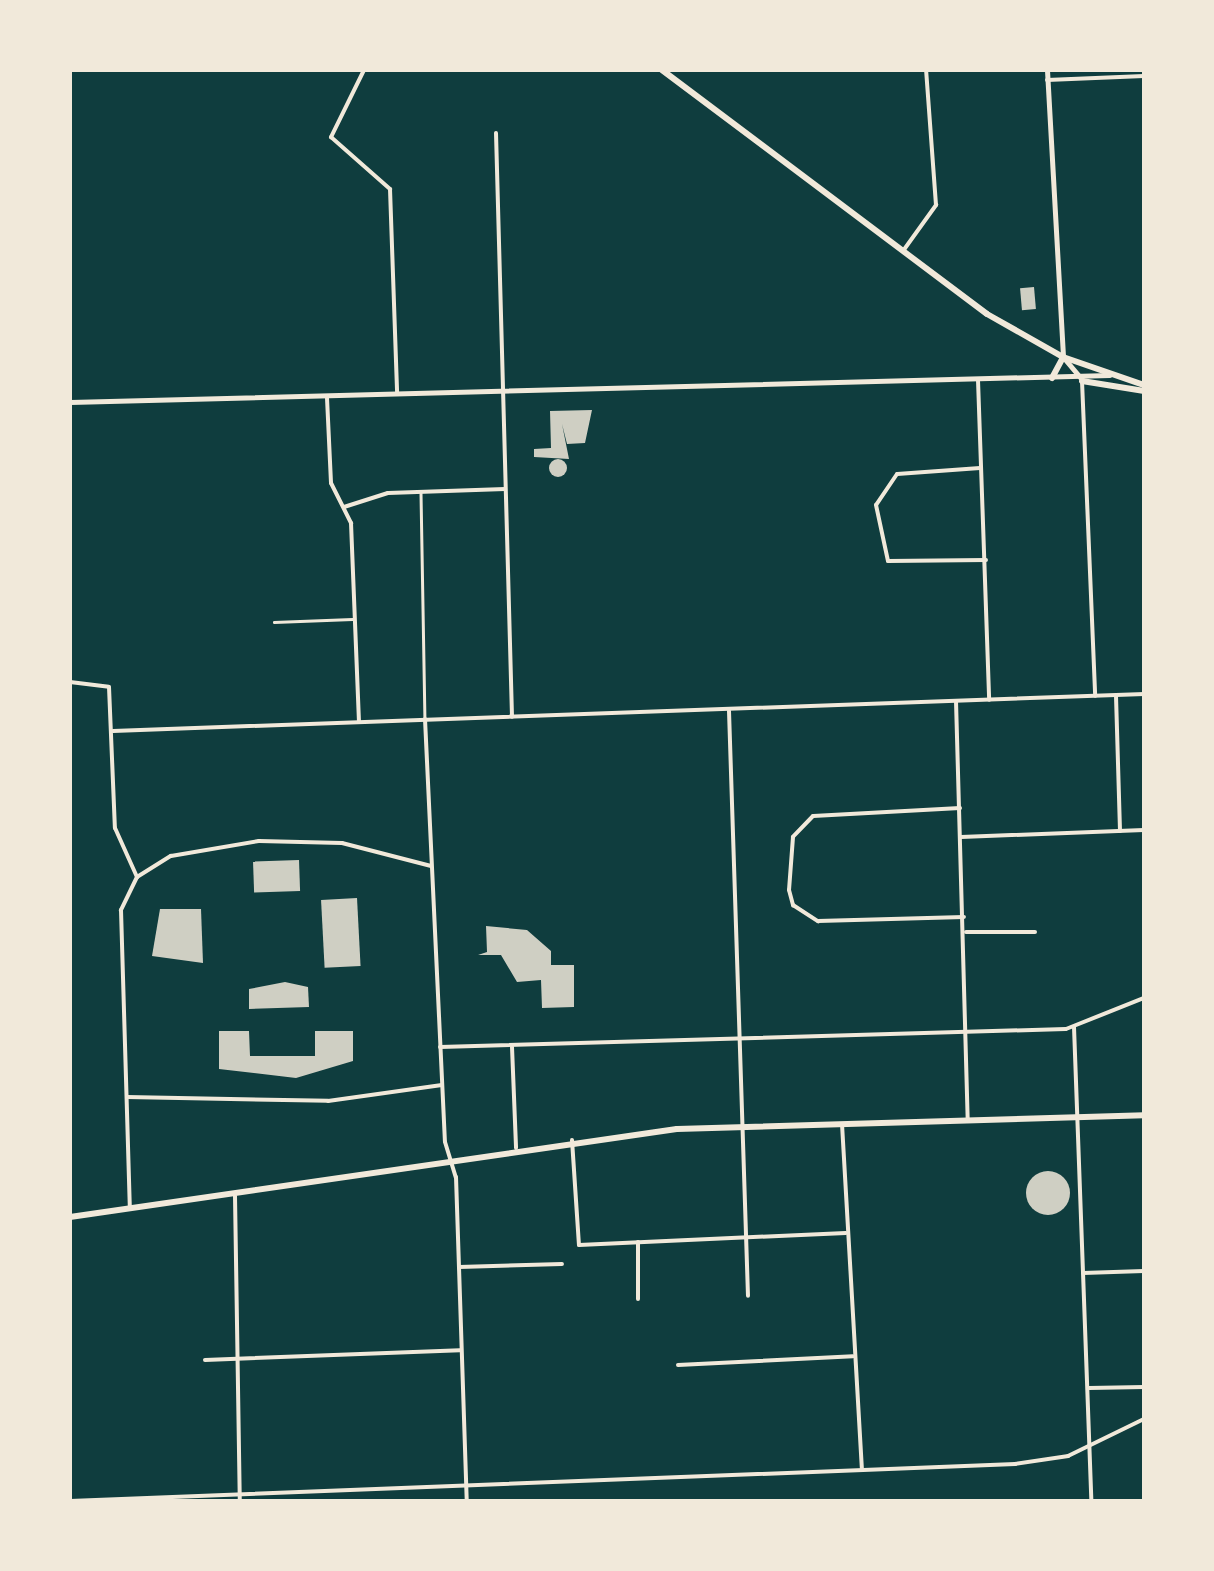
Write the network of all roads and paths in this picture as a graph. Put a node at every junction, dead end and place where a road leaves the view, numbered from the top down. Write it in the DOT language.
graph roads {
  1 [pos="364,70"];
  2 [pos="662,70"];
  3 [pos="926,70"];
  4 [pos="1047,70"];
  5 [pos="1144,76"];
  6 [pos="1047,80"];
  7 [pos="496,132"];
  8 [pos="903,252"];
  9 [pos="1063,357"];
  10 [pos="1110,375"];
  11 [pos="1052,378"];
  12 [pos="978,379"];
  13 [pos="1082,381"];
  14 [pos="1144,388"];
  15 [pos="503,389"];
  16 [pos="396,392"];
  17 [pos="327,395"];
  18 [pos="70,402"];
  19 [pos="982,468"];
  20 [pos="505,489"];
  21 [pos="420,491"];
  22 [pos="344,508"];
  23 [pos="986,560"];
  24 [pos="356,619"];
  25 [pos="274,622"];
  26 [pos="70,682"];
  27 [pos="1144,694"];
  28 [pos="1116,695"];
  29 [pos="1095,696"];
  30 [pos="990,700"];
  31 [pos="956,701"];
  32 [pos="729,711"];
  33 [pos="512,717"];
  34 [pos="425,720"];
  35 [pos="360,722"];
  36 [pos="113,731"];
  37 [pos="960,808"];
  38 [pos="1144,830"];
  39 [pos="1120,831"];
  40 [pos="961,837"];
  41 [pos="432,866"];
  42 [pos="137,877"];
  43 [pos="964,917"];
  44 [pos="966,932"];
  45 [pos="1035,932"];
  46 [pos="1144,998"];
  47 [pos="1074,1027"];
  48 [pos="968,1032"];
  49 [pos="741,1037"];
  50 [pos="512,1046"];
  51 [pos="440,1047"];
  52 [pos="442,1084"];
  53 [pos="127,1097"];
  54 [pos="1144,1116"];
  55 [pos="1076,1117"];
  56 [pos="968,1119"];
  57 [pos="842,1123"];
  58 [pos="745,1124"];
  59 [pos="572,1140"];
  60 [pos="516,1148"];
  61 [pos="449,1159"];
  62 [pos="234,1191"];
  63 [pos="130,1208"];
  64 [pos="70,1217"];
  65 [pos="846,1233"];
  66 [pos="748,1238"];
  67 [pos="638,1242"];
  68 [pos="562,1264"];
  69 [pos="460,1268"];
  70 [pos="1144,1272"];
  71 [pos="1083,1273"];
  72 [pos="748,1296"];
  73 [pos="638,1298"];
  74 [pos="460,1350"];
  75 [pos="852,1356"];
  76 [pos="205,1360"];
  77 [pos="239,1360"];
  78 [pos="678,1365"];
  79 [pos="1144,1387"];
  80 [pos="1088,1388"];
  81 [pos="1143,1420"];
  82 [pos="1088,1448"];
  83 [pos="862,1468"];
  84 [pos="466,1481"];
  85 [pos="239,1492"];
  86 [pos="70,1501"];
  87 [pos="240,1501"];
  88 [pos="467,1501"];
  89 [pos="1091,1501"];
  1 -- 16 [label="street"];
  2 -- 8 [label="main road"];
  3 -- 8 [label="street"];
  4 -- 6 [label="street"];
  5 -- 6 [label="street"];
  6 -- 9 [label="street"];
  7 -- 15 [label="street"];
  8 -- 9 [label="main road"];
  9 -- 10 [label="main road"];
  9 -- 11 [label="main road"];
  9 -- 13 [label="street"];
  10 -- 13 [label="street"];
  10 -- 14 [label="main road"];
  11 -- 12 [label="street"];
  11 -- 13 [label="street"];
  12 -- 15 [label="street"];
  12 -- 19 [label="street"];
  13 -- 14 [label="main road"];
  13 -- 29 [label="street"];
  15 -- 16 [label="street"];
  15 -- 20 [label="street"];
  16 -- 17 [label="street"];
  17 -- 18 [label="street"];
  17 -- 22 [label="street"];
  19 -- 23 [label="street"];
  19 -- 23 [label="street"];
  20 -- 21 [label="street"];
  20 -- 33 [label="street"];
  21 -- 22 [label="street"];
  21 -- 34 [label="lane"];
  22 -- 24 [label="street"];
  23 -- 30 [label="street"];
  24 -- 25 [label="lane"];
  24 -- 35 [label="street"];
  26 -- 36 [label="street"];
  27 -- 28 [label="street"];
  28 -- 29 [label="street"];
  28 -- 39 [label="street"];
  29 -- 30 [label="street"];
  30 -- 31 [label="street"];
  31 -- 32 [label="street"];
  31 -- 37 [label="street"];
  32 -- 33 [label="street"];
  32 -- 49 [label="street"];
  33 -- 34 [label="street"];
  34 -- 35 [label="street"];
  34 -- 41 [label="street"];
  35 -- 36 [label="street"];
  36 -- 42 [label="street"];
  37 -- 40 [label="street"];
  37 -- 43 [label="street"];
  38 -- 39 [label="street"];
  39 -- 40 [label="street"];
  40 -- 43 [label="street"];
  41 -- 42 [label="street"];
  41 -- 51 [label="street"];
  42 -- 53 [label="street"];
  43 -- 44 [label="street"];
  44 -- 45 [label="street"];
  44 -- 48 [label="street"];
  46 -- 47 [label="street"];
  47 -- 48 [label="street"];
  47 -- 55 [label="street"];
  48 -- 49 [label="street"];
  48 -- 56 [label="street"];
  49 -- 50 [label="street"];
  49 -- 58 [label="street"];
  50 -- 51 [label="street"];
  50 -- 60 [label="street"];
  51 -- 52 [label="street"];
  52 -- 53 [label="street"];
  52 -- 61 [label="street"];
  53 -- 63 [label="street"];
  54 -- 55 [label="main road"];
  55 -- 56 [label="main road"];
  55 -- 71 [label="street"];
  56 -- 57 [label="main road"];
  57 -- 58 [label="main road"];
  57 -- 65 [label="street"];
  58 -- 59 [label="main road"];
  58 -- 66 [label="street"];
  59 -- 60 [label="main road"];
  59 -- 67 [label="street"];
  60 -- 61 [label="main road"];
  61 -- 62 [label="main road"];
  61 -- 69 [label="street"];
  62 -- 63 [label="main road"];
  62 -- 77 [label="street"];
  63 -- 64 [label="main road"];
  65 -- 66 [label="street"];
  65 -- 75 [label="street"];
  66 -- 67 [label="street"];
  66 -- 72 [label="street"];
  67 -- 73 [label="street"];
  68 -- 69 [label="street"];
  69 -- 74 [label="street"];
  70 -- 71 [label="street"];
  71 -- 80 [label="street"];
  74 -- 77 [label="street"];
  74 -- 84 [label="street"];
  75 -- 78 [label="street"];
  75 -- 83 [label="street"];
  76 -- 77 [label="street"];
  77 -- 85 [label="street"];
  79 -- 80 [label="street"];
  80 -- 82 [label="street"];
  81 -- 82 [label="street"];
  82 -- 83 [label="street"];
  82 -- 89 [label="street"];
  83 -- 84 [label="street"];
  84 -- 85 [label="street"];
  84 -- 88 [label="street"];
  85 -- 86 [label="street"];
  85 -- 87 [label="street"];
}
